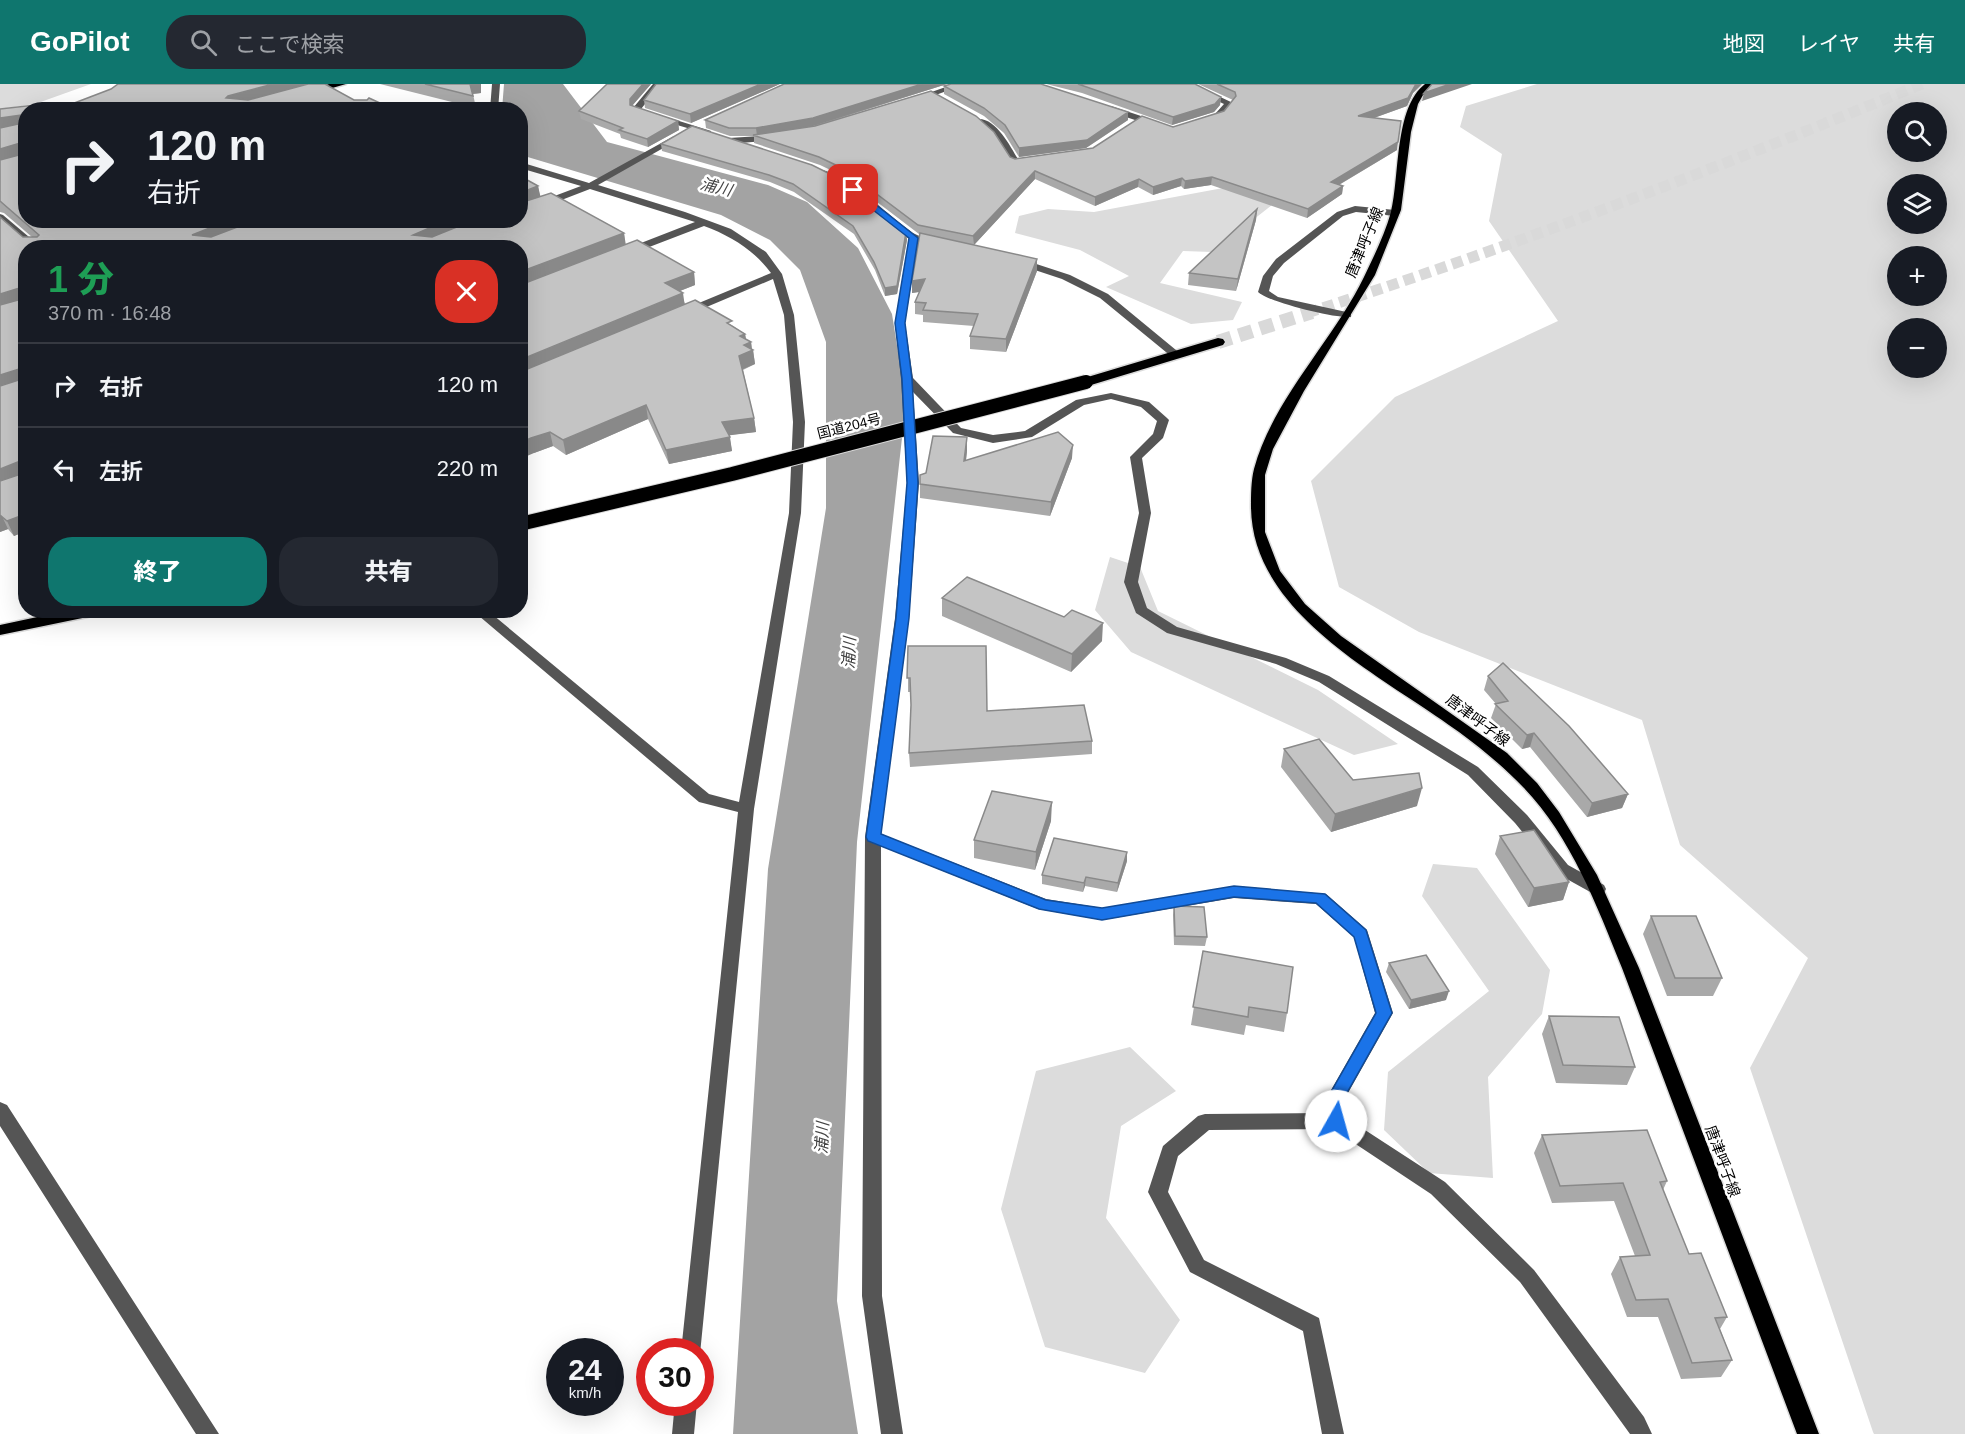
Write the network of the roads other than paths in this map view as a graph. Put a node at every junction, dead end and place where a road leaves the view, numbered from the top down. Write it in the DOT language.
graph roads {
  1 [pos="341,84"];
  2 [pos="496,84"];
  3 [pos="657,84"];
  4 [pos="962,84"];
  5 [pos="1186,84"];
  6 [pos="1431,84"];
  7 [pos="319,86"];
  8 [pos="301,94"];
  9 [pos="932,94"];
  10 [pos="340,97"];
  11 [pos="941,99"];
  12 [pos="911,100"];
  13 [pos="495,102"];
  14 [pos="1099,104"];
  15 [pos="970,115"];
  16 [pos="707,120"];
  17 [pos="1191,124"];
  18 [pos="1161,126"];
  19 [pos="692,128"];
  20 [pos="785,136"];
  21 [pos="729,141"];
  22 [pos="747,148"];
  23 [pos="1036,159"];
  24 [pos="528,168"];
  25 [pos="816,169"];
  26 [pos="588,187"];
  27 [pos="528,210"];
  28 [pos="1395,213"];
  29 [pos="0,217"];
  30 [pos="705,222"];
  31 [pos="914,238"];
  32 [pos="27,240"];
  33 [pos="946,244"];
  34 [pos="618,255"];
  35 [pos="999,255"];
  36 [pos="777,274"];
  37 [pos="1347,315"];
  38 [pos="670,319"];
  39 [pos="1218,342"];
  40 [pos="1176,355"];
  41 [pos="907,379"];
  42 [pos="528,522"];
  43 [pos="59,618"];
  44 [pos="488,618"];
  45 [pos="0,630"];
  46 [pos="746,809"];
  47 [pos="873,837"];
  48 [pos="1598,889"];
  49 [pos="0,1110"];
  50 [pos="1336,1121"];
  51 [pos="692,1338"];
  52 [pos="685,1416"];
  53 [pos="208,1434"];
  54 [pos="683,1434"];
  55 [pos="892,1434"];
  56 [pos="1333,1434"];
  57 [pos="1641,1434"];
  58 [pos="1808,1434"];
  1 -- 7 [label="highway"];
  2 -- 13 [label="street"];
  3 -- 19 [label="street"];
  4 -- 9 [label="street"];
  5 -- 17 [label="street"];
  6 -- 28 [label="main road, 唐津呼子線"];
  7 -- 8 [label="highway"];
  7 -- 10 [label="street"];
  9 -- 11 [label="street"];
  9 -- 12 [label="street"];
  14 -- 18 [label="street"];
  15 -- 23 [label="street"];
  16 -- 19 [label="street"];
  19 -- 21 [label="street"];
  19 -- 26 [label="street"];
  20 -- 21 [label="street"];
  21 -- 22 [label="street"];
  24 -- 26 [label="street"];
  25 -- 31 [label="street"];
  26 -- 27 [label="street"];
  26 -- 30 [label="street"];
  28 -- 37 [label="main road, 唐津呼子線"];
  28 -- 37 [label="street"];
  29 -- 32 [label="street"];
  30 -- 34 [label="street"];
  30 -- 36 [label="street"];
  31 -- 33 [label="street"];
  31 -- 41 [label="street"];
  35 -- 40 [label="street"];
  36 -- 38 [label="street"];
  36 -- 46 [label="street"];
  37 -- 48 [label="main road, 唐津呼子線"];
  39 -- 40 [label="highway, 国道204号"];
  40 -- 42 [label="highway, 国道204号, bridge"];
  41 -- 47 [label="street"];
  41 -- 48 [label="street"];
  43 -- 45 [label="highway"];
  44 -- 46 [label="street"];
  46 -- 51 [label="street"];
  47 -- 50 [label="street"];
  47 -- 55 [label="street"];
  48 -- 58 [label="main road, 唐津呼子線"];
  49 -- 53 [label="street"];
  50 -- 56 [label="street"];
  50 -- 57 [label="street"];
  52 -- 54 [label="street"];
}
